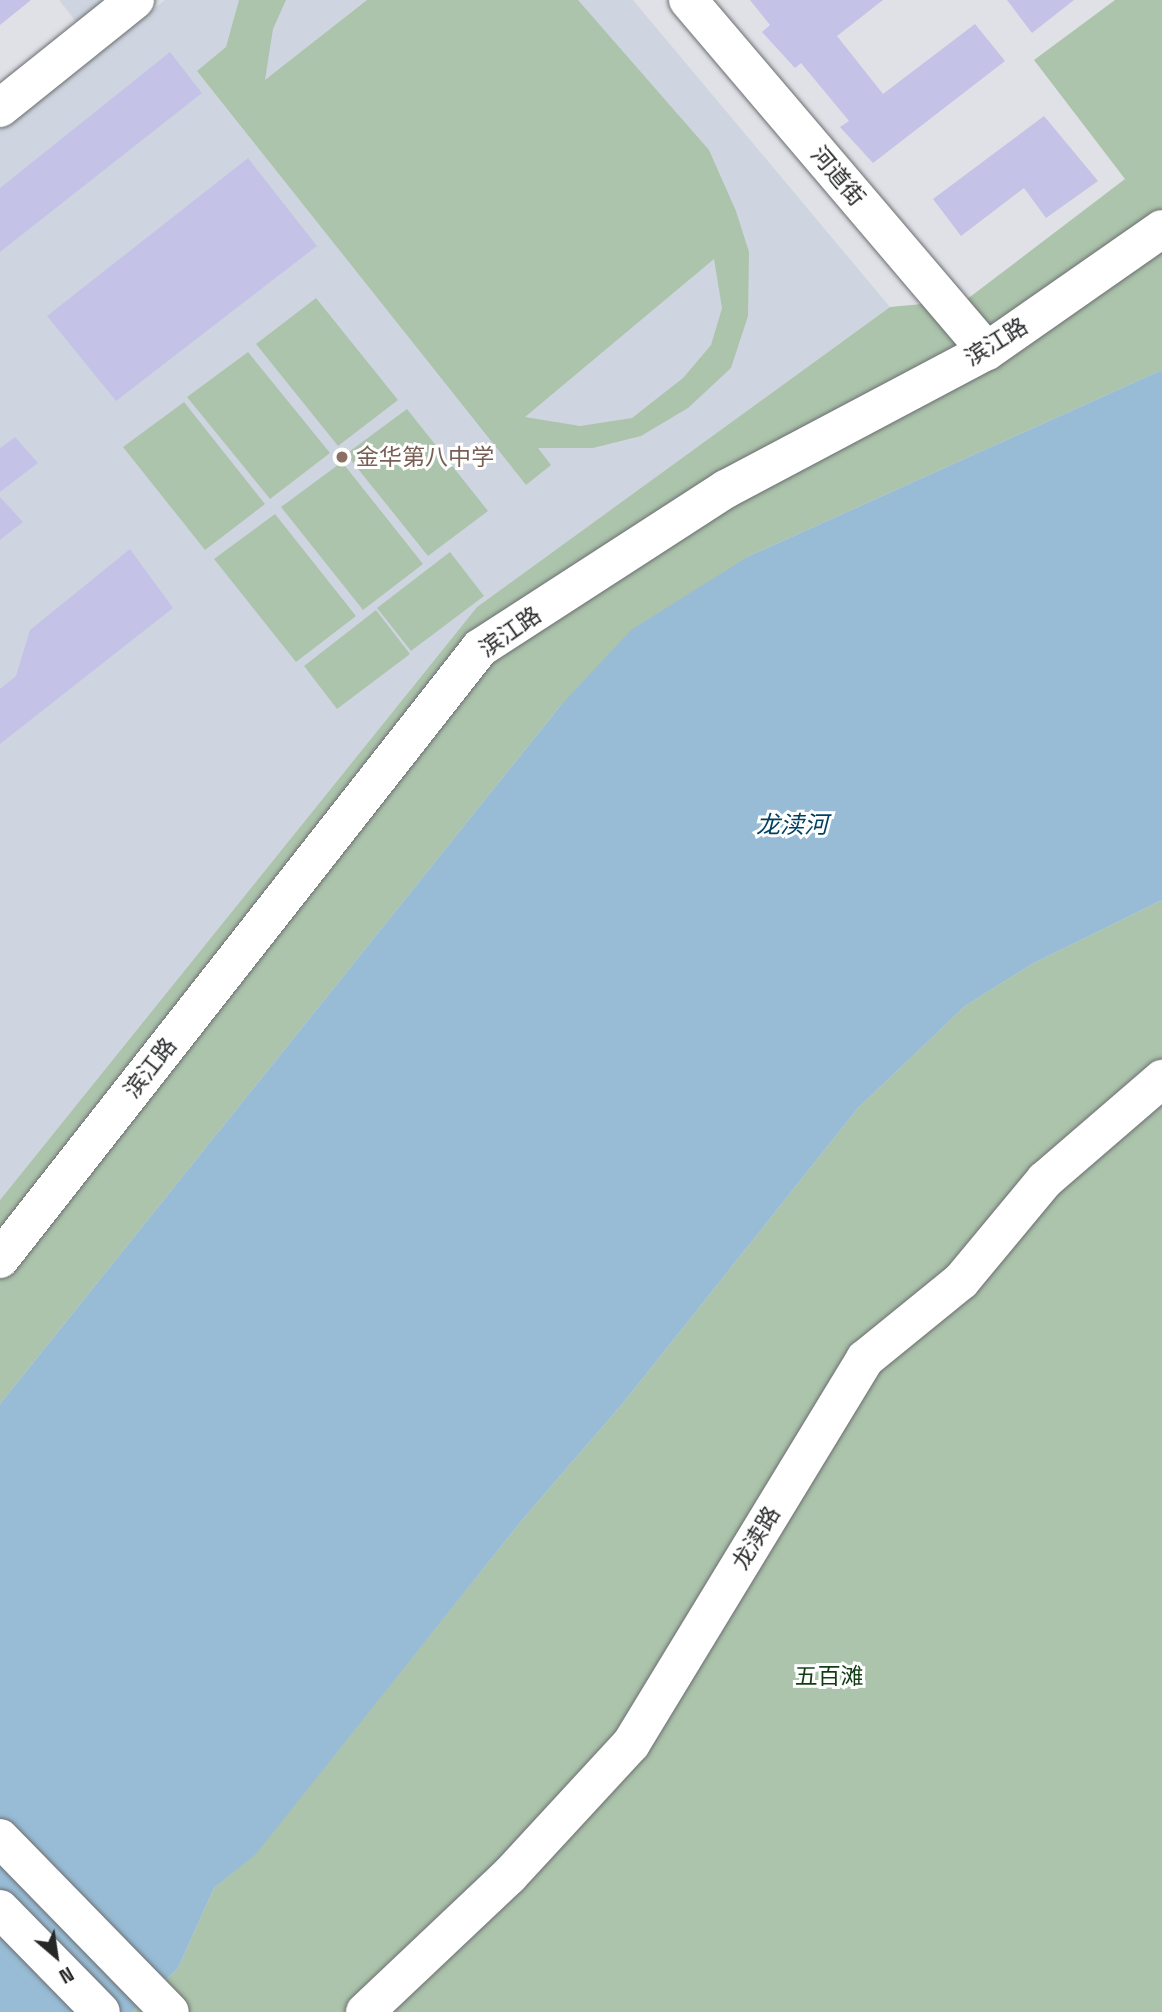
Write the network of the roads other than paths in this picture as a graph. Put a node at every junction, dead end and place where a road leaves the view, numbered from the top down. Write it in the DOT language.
graph roads {
  1 [pos="135,0"];
  2 [pos="688,0"];
  3 [pos="0,108"];
  4 [pos="1162,229"];
  5 [pos="987,351"];
  6 [pos="1162,1079"];
  7 [pos="0,1259"];
  8 [pos="0,1838"];
  9 [pos="0,1909"];
  10 [pos="386,2006"];
  11 [pos="101,2012"];
  12 [pos="170,2012"];
  1 -- 3 [label="street"];
  2 -- 5 [label="street, 河道街"];
  4 -- 5 [label="street, 滨江路"];
  5 -- 7 [label="street, 滨江路"];
  6 -- 10 [label="street, 龙渎路"];
  8 -- 12 [label="street"];
  9 -- 11 [label="street"];
}
